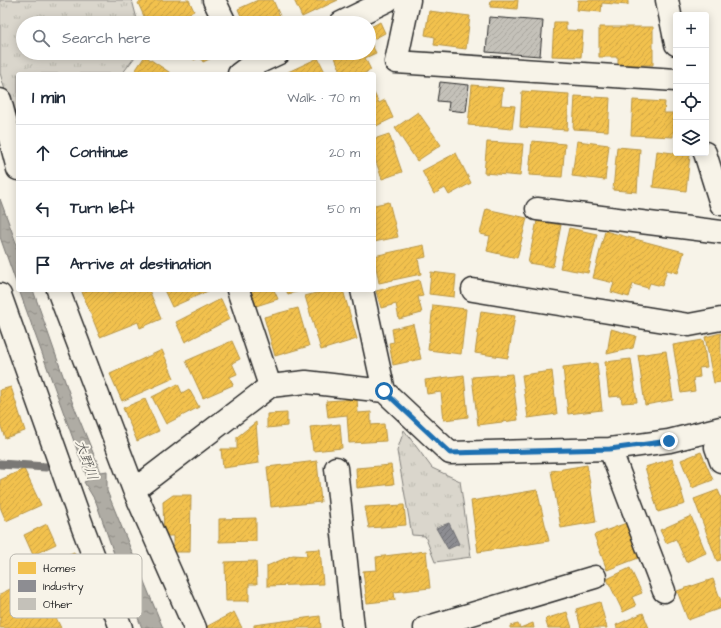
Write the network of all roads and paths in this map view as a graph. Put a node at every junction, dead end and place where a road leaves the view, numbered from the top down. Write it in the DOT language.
graph roads {
  1 [pos="214,0"];
  2 [pos="388,0"];
  3 [pos="409,0"];
  4 [pos="667,0"];
  5 [pos="222,16"];
  6 [pos="355,16"];
  7 [pos="673,29"];
  8 [pos="257,60"];
  9 [pos="242,65"];
  10 [pos="673,80"];
  11 [pos="0,100"];
  12 [pos="706,156"];
  13 [pos="16,161"];
  14 [pos="721,204"];
  15 [pos="537,209"];
  16 [pos="721,232"];
  17 [pos="473,290"];
  18 [pos="59,292"];
  19 [pos="239,292"];
  20 [pos="362,292"];
  21 [pos="0,295"];
  22 [pos="721,319"];
  23 [pos="270,386"];
  24 [pos="384,391"];
  25 [pos="719,445"];
  26 [pos="610,449"];
  27 [pos="336,468"];
  28 [pos="134,490"];
  29 [pos="93,554"];
  30 [pos="595,577"];
  31 [pos="664,591"];
  32 [pos="117,618"];
  33 [pos="121,628"];
  34 [pos="194,628"];
  35 [pos="353,628"];
  36 [pos="425,628"];
  1 -- 5 [label="street"];
  2 -- 6 [label="street"];
  3 -- 10 [label="street"];
  4 -- 7 [label="street"];
  8 -- 9 [label="street"];
  11 -- 13 [label="street"];
  12 -- 14 [label="street"];
  15 -- 16 [label="street"];
  17 -- 22 [label="street"];
  18 -- 28 [label="street"];
  19 -- 23 [label="street"];
  20 -- 24 [label="street"];
  21 -- 29 [label="street"];
  23 -- 24 [label="street"];
  23 -- 28 [label="street"];
  24 -- 26 [label="street"];
  25 -- 26 [label="street"];
  26 -- 31 [label="street"];
  27 -- 35 [label="street"];
  28 -- 34 [label="street"];
  30 -- 36 [label="street"];
  32 -- 33 [label="street"];
}
